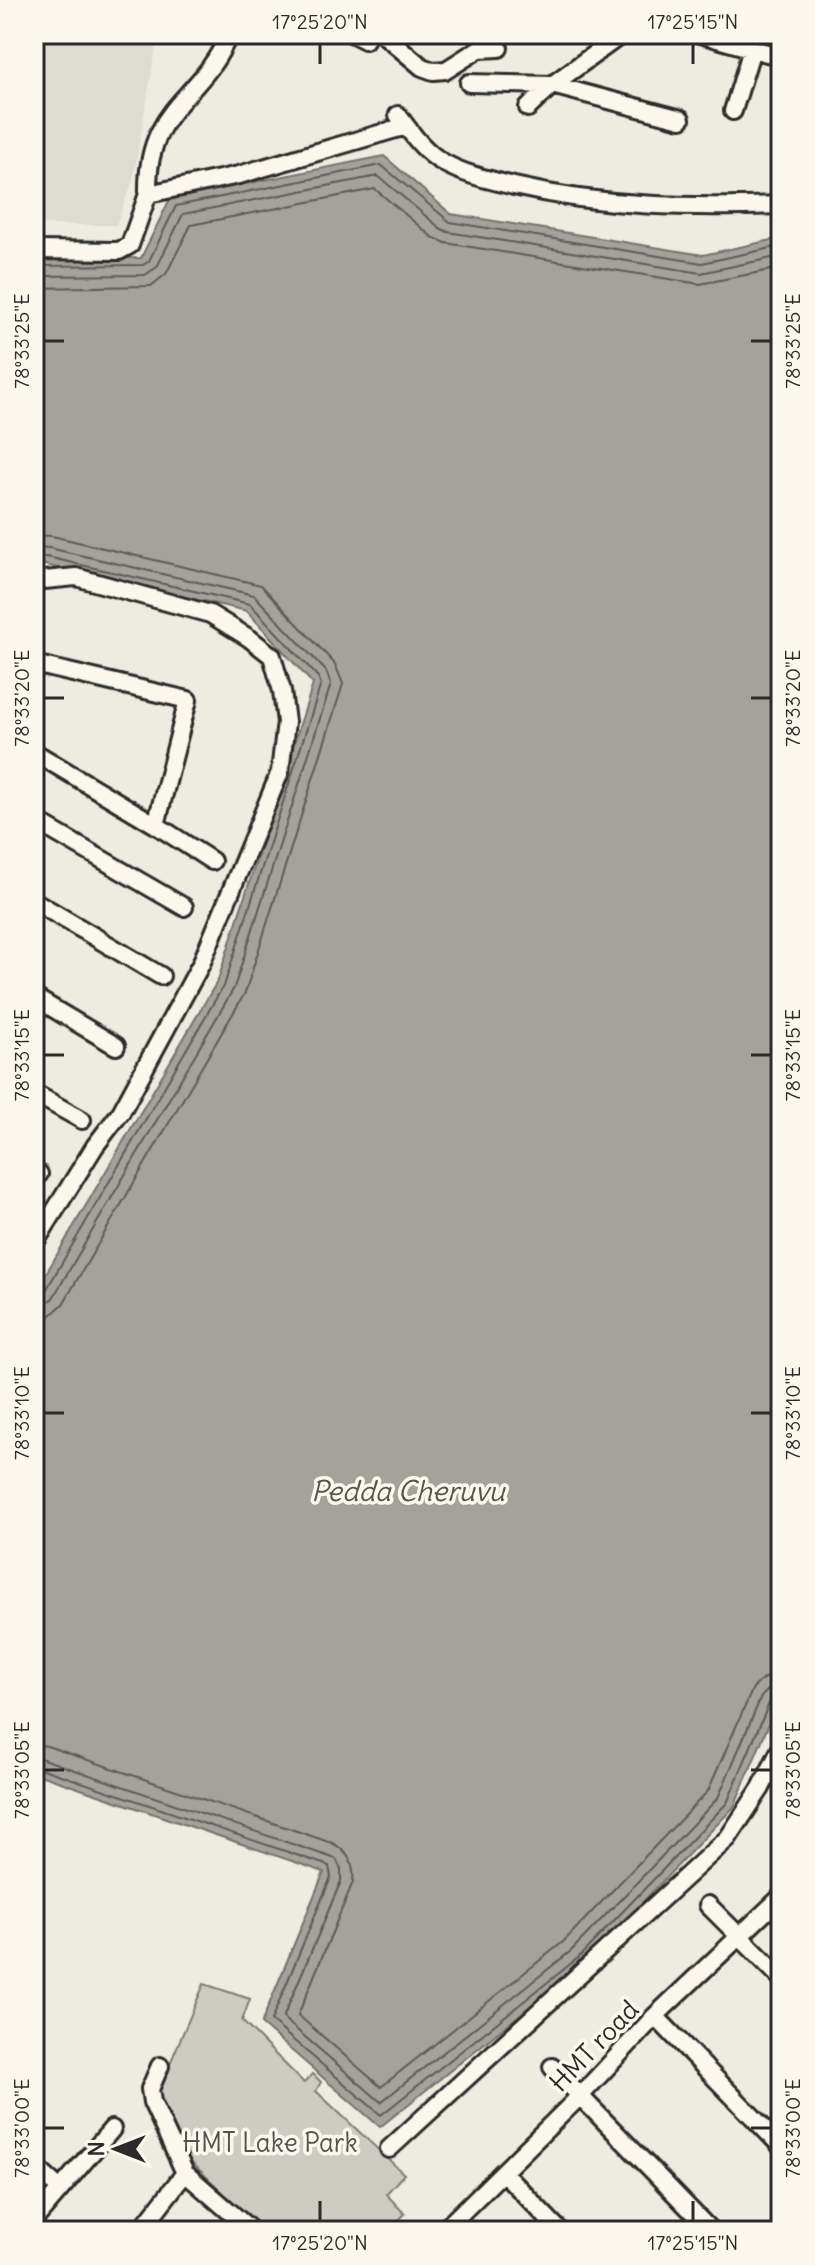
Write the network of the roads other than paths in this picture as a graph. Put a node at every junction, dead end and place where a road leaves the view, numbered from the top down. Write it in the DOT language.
graph roads {
  1 [pos="229,34"];
  2 [pos="353,34"];
  3 [pos="368,34"];
  4 [pos="383,34"];
  5 [pos="622,34"];
  6 [pos="700,34"];
  7 [pos="499,48"];
  8 [pos="752,49"];
  9 [pos="781,57"];
  10 [pos="469,83"];
  11 [pos="552,85"];
  12 [pos="528,108"];
  13 [pos="733,111"];
  14 [pos="681,119"];
  15 [pos="148,194"];
  16 [pos="781,205"];
  17 [pos="34,250"];
  18 [pos="34,581"];
  19 [pos="34,664"];
  20 [pos="34,752"];
  21 [pos="35,823"];
  22 [pos="156,825"];
  23 [pos="212,861"];
  24 [pos="34,901"];
  25 [pos="184,907"];
  26 [pos="161,976"];
  27 [pos="34,997"];
  28 [pos="116,1046"];
  29 [pos="34,1093"];
  30 [pos="82,1120"];
  31 [pos="34,1244"];
  32 [pos="781,1748"];
  33 [pos="781,1897"];
  34 [pos="708,1905"];
  35 [pos="741,1936"];
  36 [pos="781,1978"];
  37 [pos="655,2016"];
  38 [pos="160,2066"];
  39 [pos="552,2067"];
  40 [pos="580,2096"];
  41 [pos="112,2129"];
  42 [pos="781,2146"];
  43 [pos="389,2149"];
  44 [pos="34,2166"];
  45 [pos="503,2172"];
  46 [pos="185,2173"];
  47 [pos="59,2188"];
  48 [pos="34,2220"];
  49 [pos="246,2229"];
  50 [pos="140,2231"];
  51 [pos="443,2231"];
  52 [pos="560,2231"];
  53 [pos="711,2231"];
  1 -- 15 [label="street"];
  2 -- 3 [label="street"];
  4 -- 7 [label="street"];
  5 -- 11 [label="street"];
  6 -- 8 [label="street"];
  8 -- 9 [label="street"];
  8 -- 13 [label="street"];
  10 -- 11 [label="street"];
  11 -- 12 [label="street"];
  11 -- 14 [label="street"];
  15 -- 16 [label="street"];
  15 -- 17 [label="street"];
  18 -- 31 [label="street"];
  19 -- 22 [label="street"];
  20 -- 22 [label="street"];
  21 -- 25 [label="street"];
  22 -- 23 [label="street"];
  24 -- 26 [label="street"];
  27 -- 28 [label="street"];
  29 -- 30 [label="street"];
  32 -- 43 [label="street"];
  33 -- 35 [label="street, HMT road"];
  34 -- 35 [label="street"];
  35 -- 36 [label="street"];
  35 -- 37 [label="street, HMT road"];
  37 -- 40 [label="street, HMT road"];
  37 -- 42 [label="street"];
  38 -- 46 [label="street"];
  39 -- 40 [label="street"];
  40 -- 45 [label="street, HMT road"];
  40 -- 53 [label="street"];
  41 -- 47 [label="street"];
  44 -- 47 [label="street"];
  45 -- 51 [label="street, HMT road"];
  45 -- 52 [label="street"];
  46 -- 49 [label="street"];
  46 -- 50 [label="street"];
  47 -- 48 [label="street"];
}
